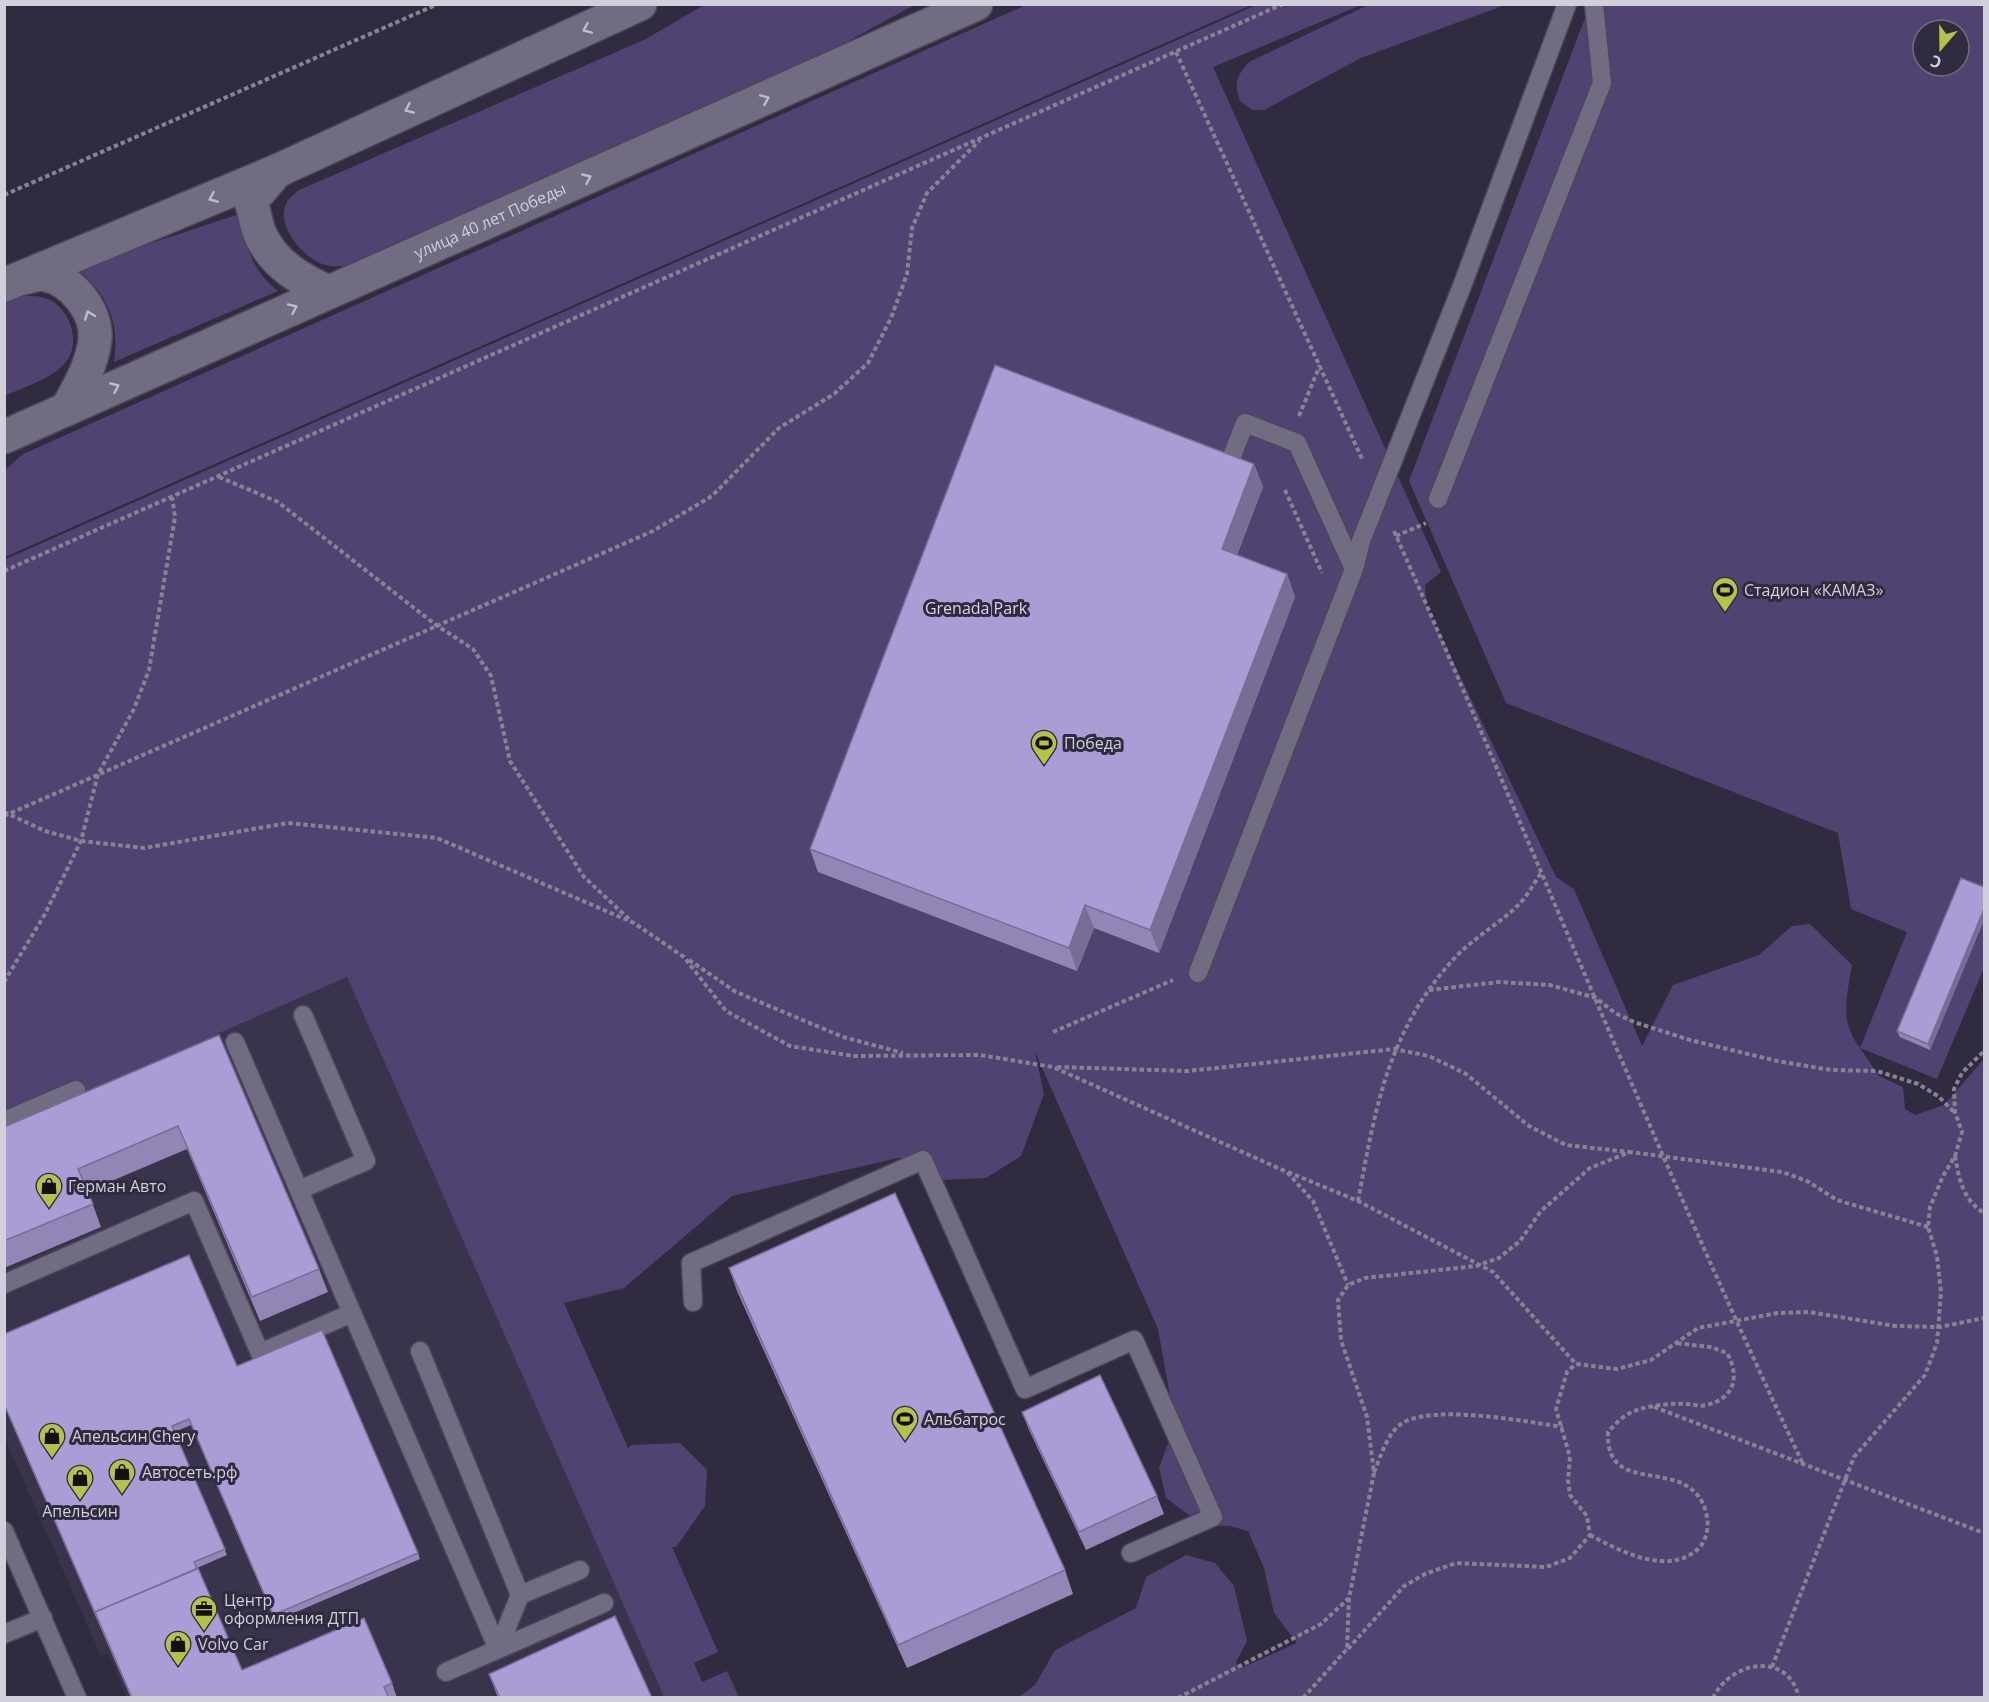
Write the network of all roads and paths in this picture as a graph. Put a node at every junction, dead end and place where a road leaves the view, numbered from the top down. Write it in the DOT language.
graph roads {
  1 [pos="438,4"];
  2 [pos="640,4"];
  3 [pos="976,4"];
  4 [pos="1283,4"];
  5 [pos="1567,4"];
  6 [pos="1594,4"];
  7 [pos="1176,52"];
  8 [pos="983,138"];
  9 [pos="277,171"];
  10 [pos="4,195"];
  11 [pos="11,282"];
  12 [pos="328,292"];
  13 [pos="1320,365"];
  14 [pos="67,409"];
  15 [pos="4,438"];
  16 [pos="1290,440"];
  17 [pos="1228,466"];
  18 [pos="219,477"];
  19 [pos="172,497"];
  20 [pos="1380,498"];
  21 [pos="1438,500"];
  22 [pos="1426,523"];
  23 [pos="1396,536"];
  24 [pos="1354,569"];
  25 [pos="4,571"];
  26 [pos="1324,578"];
  27 [pos="436,625"];
  28 [pos="98,774"];
  29 [pos="6,814"];
  30 [pos="81,841"];
  31 [pos="1542,872"];
  32 [pos="634,923"];
  33 [pos="684,957"];
  34 [pos="1198,973"];
  35 [pos="1179,978"];
  36 [pos="4,982"];
  37 [pos="1429,990"];
  38 [pos="1596,998"];
  39 [pos="303,1015"];
  40 [pos="1053,1032"];
  41 [pos="235,1042"];
  42 [pos="1394,1049"];
  43 [pos="1984,1051"];
  44 [pos="907,1054"];
  45 [pos="1053,1067"];
  46 [pos="76,1090"];
  47 [pos="1955,1113"];
  48 [pos="4,1121"];
  49 [pos="1630,1152"];
  50 [pos="1660,1155"];
  51 [pos="1956,1156"];
  52 [pos="1287,1172"];
  53 [pos="299,1190"];
  54 [pos="1358,1201"];
  55 [pos="1984,1213"];
  56 [pos="1929,1227"];
  57 [pos="1476,1266"];
  58 [pos="4,1284"];
  59 [pos="1347,1285"];
  60 [pos="693,1302"];
  61 [pos="352,1313"];
  62 [pos="1984,1318"];
  63 [pos="1734,1320"];
  64 [pos="1940,1327"];
  65 [pos="1674,1343"];
  66 [pos="420,1351"];
  67 [pos="1576,1364"];
  68 [pos="1653,1407"];
  69 [pos="1563,1427"];
  70 [pos="1803,1464"];
  71 [pos="1374,1473"];
  72 [pos="1846,1480"];
  73 [pos="4,1531"];
  74 [pos="1984,1533"];
  75 [pos="1590,1535"];
  76 [pos="1131,1553"];
  77 [pos="580,1570"];
  78 [pos="520,1595"];
  79 [pos="1349,1598"];
  80 [pos="604,1603"];
  81 [pos="43,1618"];
  82 [pos="4,1634"];
  83 [pos="498,1649"];
  84 [pos="1347,1649"];
  85 [pos="1772,1667"];
  86 [pos="446,1672"];
  87 [pos="77,1698"];
  88 [pos="1178,1698"];
  89 [pos="1303,1698"];
  90 [pos="1713,1698"];
  91 [pos="1799,1698"];
  1 -- 10 [label="path"];
  2 -- 9 [label="street, one-way"];
  12 -- 3 [label="street, улица 40 лет Победы, one-way"];
  4 -- 7 [label="path"];
  5 -- 20 [label="lane"];
  6 -- 21 [label="lane"];
  7 -- 8 [label="path"];
  7 -- 13 [label="path"];
  8 -- 18 [label="path"];
  8 -- 27 [label="path"];
  9 -- 11 [label="street, one-way"];
  9 -- 12 [label="street"];
  14 -- 11 [label="street, one-way"];
  14 -- 12 [label="street, улица 40 лет Победы, one-way"];
  13 -- 16 [label="path"];
  13 -- 20 [label="path"];
  14 -- 15 [label="street, улица 40 лет Победы"];
  16 -- 17 [label="lane"];
  16 -- 24 [label="lane"];
  16 -- 26 [label="path"];
  18 -- 19 [label="path"];
  18 -- 27 [label="path"];
  19 -- 25 [label="path"];
  19 -- 28 [label="path"];
  20 -- 23 [label="path"];
  20 -- 24 [label="lane"];
  22 -- 23 [label="path"];
  23 -- 31 [label="path"];
  24 -- 34 [label="lane"];
  27 -- 28 [label="path"];
  27 -- 32 [label="path"];
  28 -- 29 [label="path"];
  28 -- 30 [label="path"];
  29 -- 30 [label="path"];
  30 -- 32 [label="path"];
  30 -- 36 [label="path"];
  31 -- 37 [label="path"];
  31 -- 38 [label="path"];
  32 -- 33 [label="path"];
  33 -- 44 [label="path"];
  33 -- 44 [label="path"];
  35 -- 40 [label="path"];
  37 -- 38 [label="path"];
  37 -- 42 [label="path"];
  38 -- 47 [label="path"];
  38 -- 50 [label="path"];
  39 -- 53 [label="lane"];
  41 -- 53 [label="lane"];
  42 -- 45 [label="path"];
  42 -- 49 [label="path"];
  42 -- 54 [label="path"];
  43 -- 47 [label="path"];
  44 -- 45 [label="path"];
  45 -- 52 [label="path"];
  46 -- 48 [label="lane"];
  47 -- 51 [label="path"];
  49 -- 50 [label="path"];
  49 -- 57 [label="path"];
  50 -- 56 [label="path"];
  50 -- 63 [label="path"];
  51 -- 55 [label="path"];
  51 -- 56 [label="path"];
  52 -- 54 [label="path"];
  52 -- 59 [label="path"];
  53 -- 61 [label="lane"];
  54 -- 57 [label="path"];
  56 -- 64 [label="path"];
  57 -- 59 [label="path"];
  57 -- 67 [label="path"];
  58 -- 61 [label="lane"];
  59 -- 71 [label="path"];
  60 -- 76 [label="lane"];
  61 -- 83 [label="lane"];
  62 -- 64 [label="path"];
  63 -- 64 [label="path"];
  63 -- 65 [label="path"];
  63 -- 70 [label="path"];
  64 -- 72 [label="path"];
  65 -- 67 [label="path"];
  65 -- 68 [label="path"];
  66 -- 78 [label="lane"];
  67 -- 69 [label="path"];
  68 -- 70 [label="path"];
  68 -- 75 [label="path"];
  69 -- 71 [label="path"];
  69 -- 75 [label="path"];
  70 -- 72 [label="path"];
  71 -- 79 [label="path"];
  72 -- 74 [label="path"];
  72 -- 85 [label="path"];
  73 -- 81 [label="lane"];
  75 -- 84 [label="path"];
  77 -- 78 [label="lane"];
  78 -- 83 [label="lane"];
  79 -- 84 [label="path"];
  79 -- 88 [label="path"];
  80 -- 83 [label="lane"];
  81 -- 82 [label="lane"];
  81 -- 87 [label="lane"];
  83 -- 86 [label="lane"];
  84 -- 89 [label="path"];
  85 -- 90 [label="path"];
  85 -- 91 [label="path"];
}
